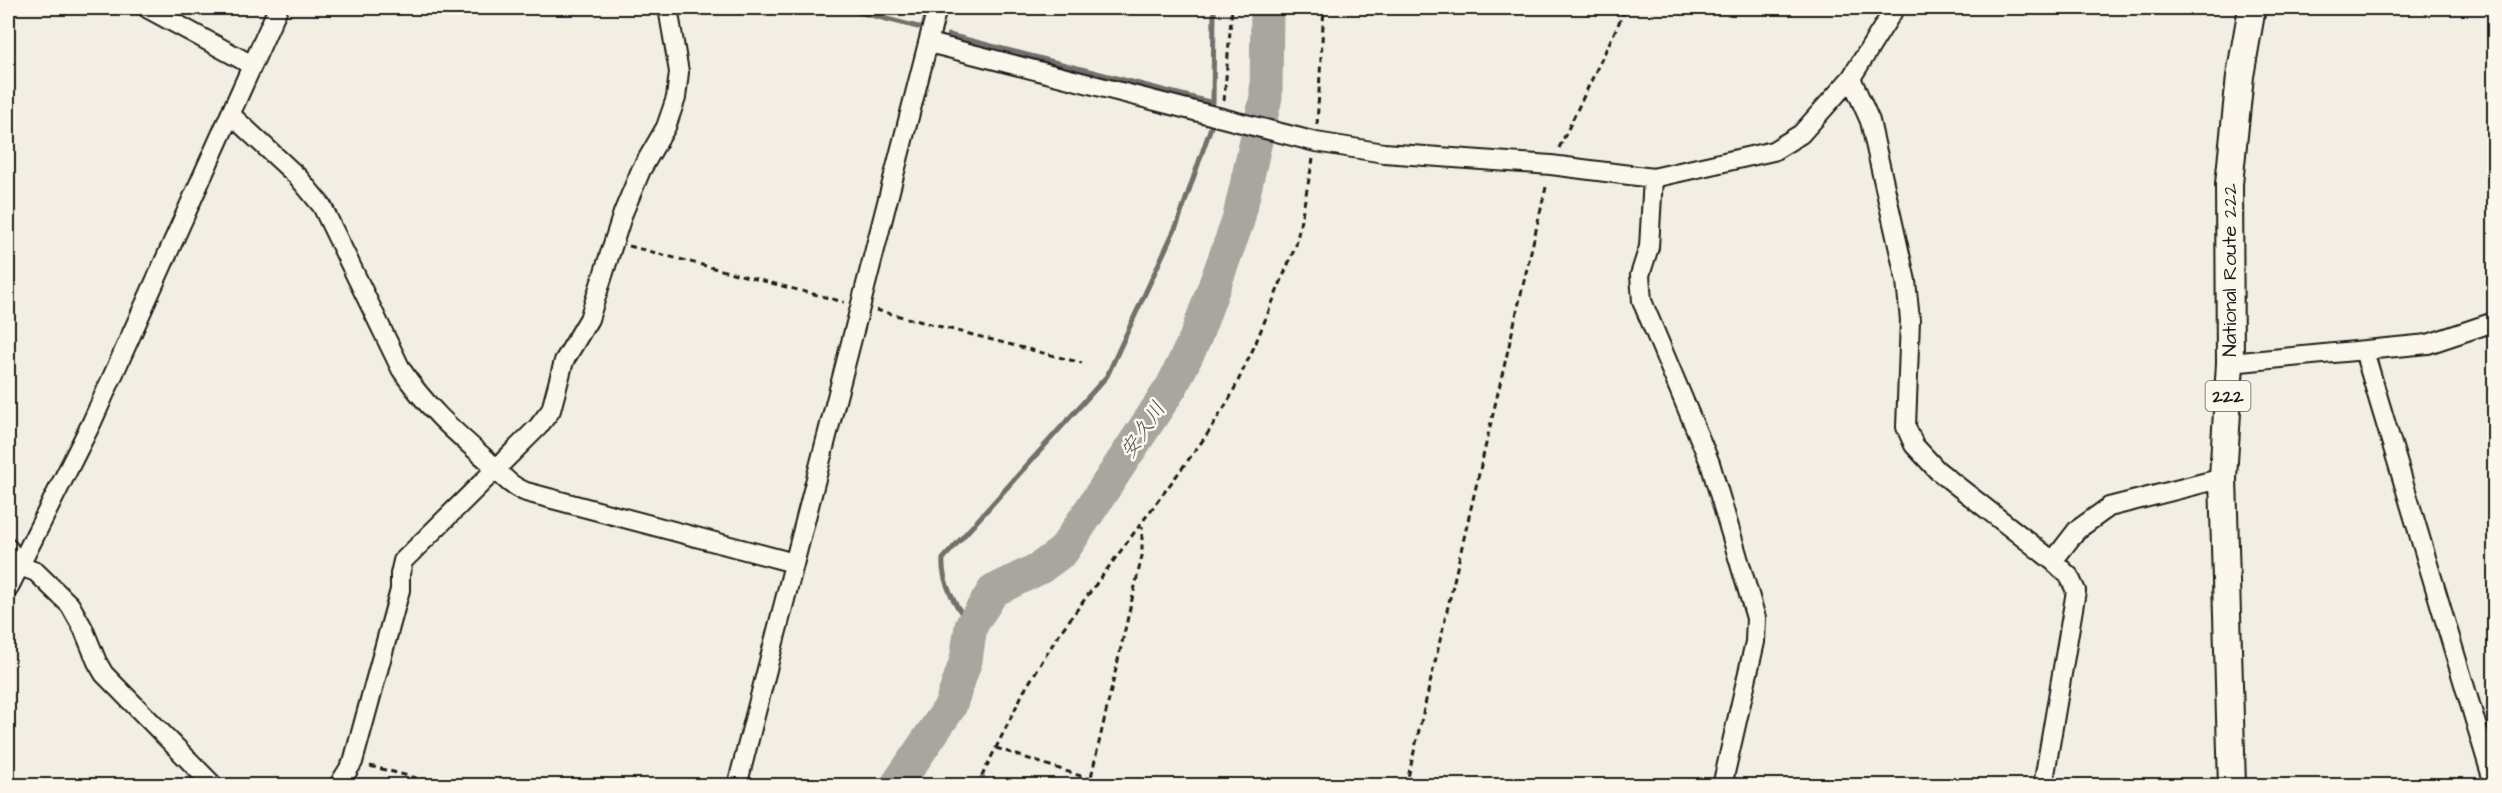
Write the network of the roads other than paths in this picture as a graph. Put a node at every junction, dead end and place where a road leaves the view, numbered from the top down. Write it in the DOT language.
graph roads {
  1 [pos="147,8"];
  2 [pos="278,8"];
  3 [pos="668,8"];
  4 [pos="938,8"];
  5 [pos="1895,8"];
  6 [pos="2252,8"];
  7 [pos="928,43"];
  8 [pos="252,65"];
  9 [pos="1851,78"];
  10 [pos="231,115"];
  11 [pos="1653,178"];
  12 [pos="2494,322"];
  13 [pos="2364,351"];
  14 [pos="2230,363"];
  15 [pos="497,469"];
  16 [pos="2223,478"];
  17 [pos="8,548"];
  18 [pos="2053,561"];
  19 [pos="795,563"];
  20 [pos="20,566"];
  21 [pos="8,589"];
  22 [pos="2494,784"];
  23 [pos="214,786"];
  24 [pos="338,786"];
  25 [pos="737,786"];
  26 [pos="1722,786"];
  27 [pos="2043,786"];
  28 [pos="2232,786"];
  1 -- 8 [label="street"];
  2 -- 8 [label="street"];
  3 -- 15 [label="street"];
  4 -- 7 [label="street"];
  5 -- 9 [label="street"];
  6 -- 14 [label="highway, National Route 222 / 222"];
  7 -- 11 [label="street"];
  7 -- 19 [label="street"];
  8 -- 10 [label="street"];
  9 -- 11 [label="street"];
  9 -- 18 [label="street"];
  10 -- 15 [label="street"];
  10 -- 20 [label="street"];
  11 -- 26 [label="street"];
  12 -- 13 [label="street"];
  13 -- 14 [label="street"];
  13 -- 22 [label="street"];
  14 -- 16 [label="highway, National Route 222 / 222"];
  15 -- 19 [label="street"];
  15 -- 24 [label="street"];
  16 -- 18 [label="street"];
  16 -- 28 [label="highway, National Route 222 / 222"];
  17 -- 20 [label="street"];
  18 -- 27 [label="street"];
  19 -- 25 [label="street"];
  20 -- 21 [label="street"];
  20 -- 23 [label="street"];
}
